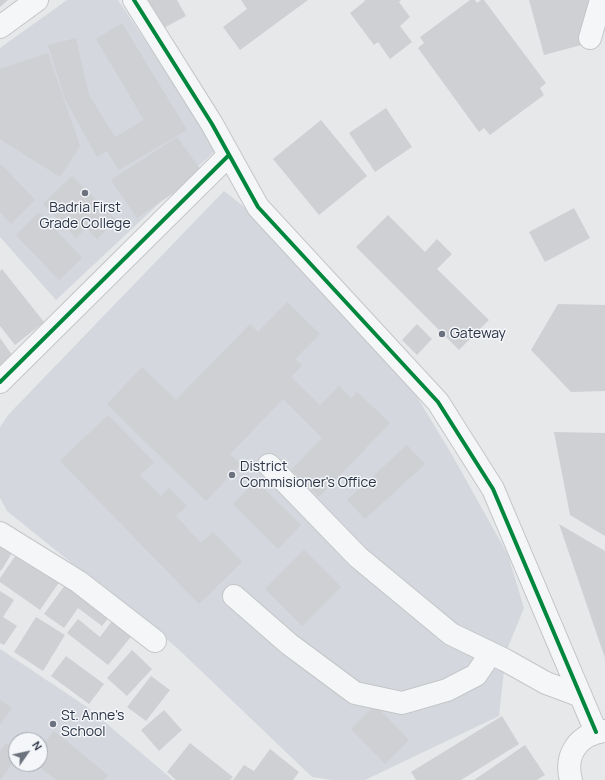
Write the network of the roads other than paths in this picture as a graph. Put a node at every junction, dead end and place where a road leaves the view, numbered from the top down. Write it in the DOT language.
graph roads {
  1 [pos="37,0"];
  2 [pos="134,0"];
  3 [pos="601,0"];
  4 [pos="0,27"];
  5 [pos="590,38"];
  6 [pos="229,155"];
  7 [pos="0,382"];
  8 [pos="269,465"];
  9 [pos="0,533"];
  10 [pos="234,596"];
  11 [pos="155,641"];
  12 [pos="491,653"];
  13 [pos="581,696"];
  14 [pos="600,731"];
  15 [pos="570,780"];
  1 -- 4 [label="street"];
  2 -- 6 [label="street"];
  3 -- 5 [label="street"];
  6 -- 7 [label="street"];
  6 -- 13 [label="street"];
  8 -- 12 [label="street"];
  9 -- 11 [label="street"];
  10 -- 12 [label="street"];
  12 -- 13 [label="street"];
  13 -- 14 [label="street"];
  14 -- 15 [label="street"];
}
